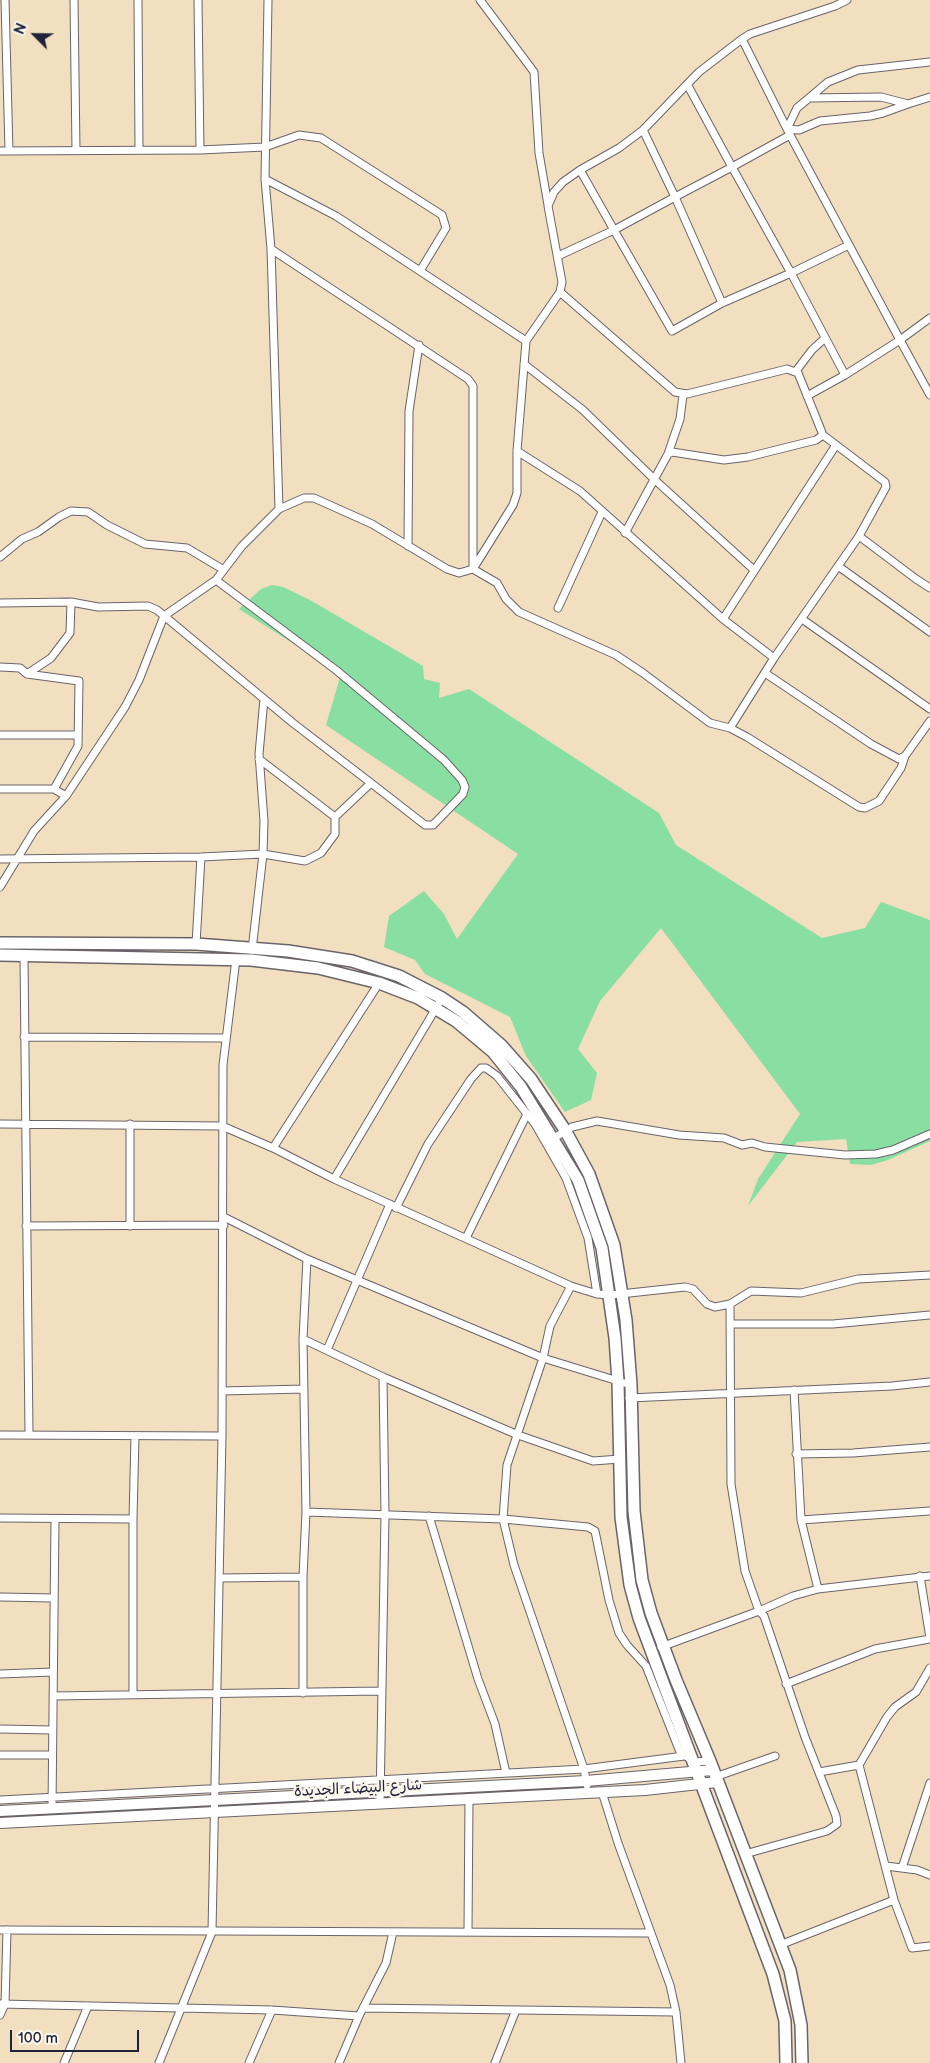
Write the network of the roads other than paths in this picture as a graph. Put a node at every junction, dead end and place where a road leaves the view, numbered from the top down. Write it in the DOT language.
graph roads {
  1 [pos="5,0"];
  2 [pos="74,0"];
  3 [pos="138,0"];
  4 [pos="198,0"];
  5 [pos="268,0"];
  6 [pos="480,0"];
  7 [pos="847,0"];
  8 [pos="742,39"];
  9 [pos="930,62"];
  10 [pos="687,84"];
  11 [pos="930,97"];
  12 [pos="809,98"];
  13 [pos="908,104"];
  14 [pos="643,130"];
  15 [pos="789,132"];
  16 [pos="266,147"];
  17 [pos="76,150"];
  18 [pos="139,150"];
  19 [pos="200,150"];
  20 [pos="0,151"];
  21 [pos="9,151"];
  22 [pos="732,167"];
  23 [pos="580,170"];
  24 [pos="265,179"];
  25 [pos="675,196"];
  26 [pos="548,206"];
  27 [pos="614,230"];
  28 [pos="849,245"];
  29 [pos="271,249"];
  30 [pos="558,256"];
  31 [pos="420,271"];
  32 [pos="791,273"];
  33 [pos="560,292"];
  34 [pos="722,303"];
  35 [pos="930,318"];
  36 [pos="825,338"];
  37 [pos="900,340"];
  38 [pos="526,341"];
  39 [pos="419,345"];
  40 [pos="524,364"];
  41 [pos="796,371"];
  42 [pos="845,375"];
  43 [pos="682,395"];
  44 [pos="807,396"];
  45 [pos="930,396"];
  46 [pos="823,435"];
  47 [pos="836,445"];
  48 [pos="517,451"];
  49 [pos="668,454"];
  50 [pos="655,480"];
  51 [pos="279,509"];
  52 [pos="602,512"];
  53 [pos="625,533"];
  54 [pos="859,536"];
  55 [pos="408,546"];
  56 [pos="0,557"];
  57 [pos="838,566"];
  58 [pos="473,569"];
  59 [pos="224,570"];
  60 [pos="754,570"];
  61 [pos="216,580"];
  62 [pos="930,588"];
  63 [pos="71,602"];
  64 [pos="0,603"];
  65 [pos="558,608"];
  66 [pos="164,616"];
  67 [pos="723,619"];
  68 [pos="802,619"];
  69 [pos="930,632"];
  70 [pos="774,658"];
  71 [pos="0,667"];
  72 [pos="765,672"];
  73 [pos="27,674"];
  74 [pos="264,698"];
  75 [pos="930,709"];
  76 [pos="930,721"];
  77 [pos="730,728"];
  78 [pos="0,735"];
  79 [pos="78,735"];
  80 [pos="906,756"];
  81 [pos="259,759"];
  82 [pos="371,783"];
  83 [pos="0,788"];
  84 [pos="54,789"];
  85 [pos="66,796"];
  86 [pos="335,817"];
  87 [pos="263,854"];
  88 [pos="201,857"];
  89 [pos="0,859"];
  90 [pos="15,860"];
  91 [pos="0,887"];
  92 [pos="0,943"];
  93 [pos="196,944"];
  94 [pos="252,948"];
  95 [pos="0,955"];
  96 [pos="24,956"];
  97 [pos="236,959"];
  98 [pos="250,960"];
  99 [pos="379,983"];
  100 [pos="439,1003"];
  101 [pos="24,1037"];
  102 [pos="225,1038"];
  103 [pos="497,1049"];
  104 [pos="543,1098"];
  105 [pos="530,1110"];
  106 [pos="0,1124"];
  107 [pos="26,1124"];
  108 [pos="130,1124"];
  109 [pos="222,1126"];
  110 [pos="565,1130"];
  111 [pos="930,1134"];
  112 [pos="554,1138"];
  113 [pos="273,1148"];
  114 [pos="334,1180"];
  115 [pos="393,1206"];
  116 [pos="224,1221"];
  117 [pos="26,1226"];
  118 [pos="130,1226"];
  119 [pos="466,1238"];
  120 [pos="307,1259"];
  121 [pos="930,1275"];
  122 [pos="357,1278"];
  123 [pos="571,1286"];
  124 [pos="597,1294"];
  125 [pos="623,1294"];
  126 [pos="610,1295"];
  127 [pos="730,1304"];
  128 [pos="930,1315"];
  129 [pos="730,1324"];
  130 [pos="303,1339"];
  131 [pos="327,1350"];
  132 [pos="543,1358"];
  133 [pos="384,1377"];
  134 [pos="618,1382"];
  135 [pos="930,1382"];
  136 [pos="631,1385"];
  137 [pos="304,1389"];
  138 [pos="794,1390"];
  139 [pos="222,1391"];
  140 [pos="731,1392"];
  141 [pos="619,1398"];
  142 [pos="631,1398"];
  143 [pos="0,1435"];
  144 [pos="29,1435"];
  145 [pos="518,1435"];
  146 [pos="135,1436"];
  147 [pos="222,1436"];
  148 [pos="930,1447"];
  149 [pos="796,1454"];
  150 [pos="620,1459"];
  151 [pos="930,1511"];
  152 [pos="306,1512"];
  153 [pos="385,1514"];
  154 [pos="428,1516"];
  155 [pos="0,1518"];
  156 [pos="55,1519"];
  157 [pos="133,1519"];
  158 [pos="503,1519"];
  159 [pos="801,1520"];
  160 [pos="920,1576"];
  161 [pos="930,1576"];
  162 [pos="303,1577"];
  163 [pos="220,1578"];
  164 [pos="818,1589"];
  165 [pos="0,1597"];
  166 [pos="54,1598"];
  167 [pos="759,1611"];
  168 [pos="930,1638"];
  169 [pos="663,1646"];
  170 [pos="651,1650"];
  171 [pos="930,1668"];
  172 [pos="53,1672"];
  173 [pos="0,1674"];
  174 [pos="786,1684"];
  175 [pos="381,1691"];
  176 [pos="303,1693"];
  177 [pos="218,1694"];
  178 [pos="133,1695"];
  179 [pos="53,1696"];
  180 [pos="0,1730"];
  181 [pos="52,1730"];
  182 [pos="52,1755"];
  183 [pos="0,1756"];
  184 [pos="774,1756"];
  185 [pos="692,1763"];
  186 [pos="859,1765"];
  187 [pos="584,1769"];
  188 [pos="714,1772"];
  189 [pos="819,1772"];
  190 [pos="506,1773"];
  191 [pos="586,1781"];
  192 [pos="930,1783"];
  193 [pos="703,1784"];
  194 [pos="380,1786"];
  195 [pos="602,1792"];
  196 [pos="588,1793"];
  197 [pos="215,1794"];
  198 [pos="52,1797"];
  199 [pos="469,1799"];
  200 [pos="0,1800"];
  201 [pos="380,1803"];
  202 [pos="52,1808"];
  203 [pos="0,1811"];
  204 [pos="215,1812"];
  205 [pos="0,1823"];
  206 [pos="745,1854"];
  207 [pos="886,1866"];
  208 [pos="902,1868"];
  209 [pos="930,1875"];
  210 [pos="894,1900"];
  211 [pos="4,1930"];
  212 [pos="468,1931"];
  213 [pos="212,1932"];
  214 [pos="392,1932"];
  215 [pos="650,1933"];
  216 [pos="780,1945"];
  217 [pos="930,1946"];
  218 [pos="2,2004"];
  219 [pos="88,2006"];
  220 [pos="183,2008"];
  221 [pos="363,2008"];
  222 [pos="272,2010"];
  223 [pos="516,2010"];
  224 [pos="676,2012"];
  225 [pos="0,2015"];
  226 [pos="358,2016"];
  227 [pos="64,2063"];
  228 [pos="159,2063"];
  229 [pos="249,2063"];
  230 [pos="339,2063"];
  231 [pos="495,2063"];
  232 [pos="681,2063"];
  233 [pos="786,2063"];
  234 [pos="802,2063"];
  1 -- 21 [label="street"];
  2 -- 17 [label="street"];
  3 -- 18 [label="street"];
  4 -- 19 [label="street"];
  5 -- 16 [label="street"];
  6 -- 26 [label="street"];
  7 -- 8 [label="street"];
  8 -- 10 [label="street"];
  8 -- 15 [label="street"];
  9 -- 12 [label="street"];
  10 -- 14 [label="street"];
  10 -- 22 [label="street"];
  11 -- 13 [label="street"];
  12 -- 13 [label="street"];
  12 -- 15 [label="street"];
  13 -- 15 [label="street"];
  14 -- 23 [label="street"];
  14 -- 25 [label="street"];
  15 -- 22 [label="street"];
  15 -- 28 [label="street"];
  16 -- 19 [label="street"];
  16 -- 24 [label="street"];
  16 -- 31 [label="street"];
  17 -- 18 [label="street"];
  17 -- 21 [label="street"];
  18 -- 19 [label="street"];
  20 -- 21 [label="street"];
  22 -- 25 [label="street"];
  22 -- 32 [label="street"];
  23 -- 26 [label="street"];
  23 -- 27 [label="street"];
  24 -- 29 [label="street"];
  24 -- 31 [label="street"];
  25 -- 27 [label="street"];
  25 -- 34 [label="street"];
  26 -- 30 [label="street"];
  27 -- 30 [label="street"];
  27 -- 34 [label="street"];
  28 -- 32 [label="street"];
  28 -- 37 [label="street"];
  29 -- 39 [label="street"];
  29 -- 51 [label="street"];
  30 -- 33 [label="street"];
  31 -- 38 [label="street"];
  32 -- 34 [label="street"];
  32 -- 36 [label="street"];
  33 -- 38 [label="street"];
  33 -- 43 [label="street"];
  35 -- 37 [label="street"];
  36 -- 41 [label="street"];
  36 -- 42 [label="street"];
  37 -- 42 [label="street"];
  37 -- 45 [label="street"];
  38 -- 40 [label="street"];
  39 -- 55 [label="street"];
  39 -- 58 [label="street"];
  40 -- 48 [label="street"];
  40 -- 50 [label="street"];
  41 -- 43 [label="street"];
  41 -- 44 [label="street"];
  42 -- 44 [label="street"];
  43 -- 49 [label="street"];
  44 -- 46 [label="street"];
  46 -- 47 [label="street"];
  46 -- 49 [label="street"];
  47 -- 54 [label="street"];
  47 -- 60 [label="street"];
  48 -- 52 [label="street"];
  48 -- 58 [label="street"];
  49 -- 50 [label="street"];
  50 -- 53 [label="street"];
  50 -- 60 [label="street"];
  51 -- 55 [label="street"];
  51 -- 59 [label="street"];
  52 -- 53 [label="street"];
  52 -- 65 [label="street"];
  53 -- 67 [label="street"];
  54 -- 57 [label="street"];
  54 -- 62 [label="street"];
  55 -- 58 [label="street"];
  56 -- 59 [label="street"];
  57 -- 68 [label="street"];
  57 -- 69 [label="street"];
  58 -- 77 [label="street"];
  59 -- 61 [label="street"];
  60 -- 67 [label="street"];
  61 -- 66 [label="street"];
  61 -- 82 [label="street"];
  63 -- 64 [label="street"];
  63 -- 66 [label="street"];
  63 -- 73 [label="street"];
  66 -- 74 [label="street"];
  66 -- 85 [label="street"];
  67 -- 70 [label="street"];
  68 -- 70 [label="street"];
  68 -- 75 [label="street"];
  70 -- 72 [label="street"];
  71 -- 73 [label="street"];
  72 -- 77 [label="street"];
  72 -- 80 [label="street"];
  73 -- 79 [label="street"];
  74 -- 81 [label="street"];
  74 -- 82 [label="street"];
  76 -- 80 [label="street"];
  77 -- 80 [label="street"];
  78 -- 79 [label="street"];
  79 -- 84 [label="street"];
  81 -- 86 [label="street"];
  81 -- 87 [label="street"];
  82 -- 86 [label="street"];
  83 -- 84 [label="street"];
  84 -- 85 [label="street"];
  85 -- 90 [label="street"];
  86 -- 87 [label="street"];
  87 -- 88 [label="street"];
  87 -- 94 [label="street"];
  88 -- 90 [label="street"];
  88 -- 93 [label="street"];
  89 -- 90 [label="street"];
  90 -- 91 [label="street"];
  92 -- 93 [label="main road"];
  93 -- 94 [label="main road"];
  94 -- 98 [label="street"];
  94 -- 100 [label="main road"];
  95 -- 96 [label="main road"];
  96 -- 97 [label="main road"];
  96 -- 101 [label="street"];
  97 -- 98 [label="main road"];
  97 -- 102 [label="street"];
  98 -- 99 [label="main road"];
  99 -- 100 [label="main road"];
  99 -- 113 [label="street"];
  100 -- 103 [label="main road"];
  100 -- 114 [label="street"];
  101 -- 102 [label="street"];
  101 -- 107 [label="street"];
  102 -- 109 [label="street"];
  103 -- 104 [label="main road"];
  103 -- 105 [label="main road"];
  104 -- 105 [label="main road"];
  104 -- 110 [label="main road"];
  105 -- 112 [label="main road"];
  105 -- 115 [label="street"];
  105 -- 119 [label="street"];
  105 -- 124 [label="street"];
  106 -- 107 [label="street"];
  107 -- 108 [label="street"];
  107 -- 117 [label="street"];
  108 -- 109 [label="street"];
  108 -- 118 [label="street"];
  109 -- 113 [label="street"];
  109 -- 116 [label="street"];
  110 -- 111 [label="street"];
  110 -- 112 [label="street"];
  110 -- 125 [label="main road"];
  112 -- 126 [label="main road"];
  113 -- 114 [label="street"];
  114 -- 115 [label="street"];
  115 -- 119 [label="street"];
  115 -- 122 [label="street"];
  116 -- 118 [label="street"];
  116 -- 120 [label="street"];
  116 -- 139 [label="street"];
  117 -- 118 [label="street"];
  117 -- 144 [label="street"];
  119 -- 123 [label="street"];
  120 -- 122 [label="street"];
  120 -- 130 [label="street"];
  121 -- 127 [label="street"];
  122 -- 131 [label="street"];
  122 -- 132 [label="street"];
  123 -- 124 [label="street"];
  123 -- 132 [label="street"];
  124 -- 126 [label="street"];
  125 -- 126 [label="street"];
  125 -- 127 [label="street"];
  125 -- 136 [label="main road"];
  126 -- 134 [label="main road"];
  127 -- 129 [label="street"];
  128 -- 129 [label="street"];
  129 -- 140 [label="street"];
  130 -- 131 [label="street"];
  130 -- 137 [label="street"];
  131 -- 133 [label="street"];
  132 -- 134 [label="street"];
  132 -- 145 [label="street"];
  133 -- 145 [label="street"];
  133 -- 153 [label="street"];
  134 -- 136 [label="street"];
  134 -- 141 [label="main road"];
  135 -- 138 [label="street"];
  136 -- 142 [label="main road"];
  137 -- 139 [label="street"];
  137 -- 152 [label="street"];
  138 -- 140 [label="street"];
  138 -- 149 [label="street"];
  139 -- 147 [label="street"];
  140 -- 142 [label="street"];
  140 -- 167 [label="street"];
  141 -- 142 [label="street"];
  141 -- 150 [label="main road"];
  142 -- 169 [label="main road"];
  143 -- 144 [label="street"];
  144 -- 146 [label="street"];
  145 -- 150 [label="street"];
  145 -- 158 [label="street"];
  146 -- 147 [label="street"];
  146 -- 157 [label="street"];
  147 -- 163 [label="street"];
  148 -- 149 [label="street"];
  149 -- 159 [label="street"];
  150 -- 170 [label="main road"];
  151 -- 159 [label="street"];
  152 -- 153 [label="street"];
  152 -- 162 [label="street"];
  153 -- 154 [label="street"];
  153 -- 175 [label="street"];
  154 -- 158 [label="street"];
  154 -- 190 [label="street"];
  155 -- 156 [label="street"];
  156 -- 157 [label="street"];
  156 -- 166 [label="street"];
  157 -- 178 [label="street"];
  158 -- 185 [label="street"];
  158 -- 187 [label="street"];
  159 -- 164 [label="street"];
  160 -- 161 [label="street"];
  160 -- 164 [label="street"];
  160 -- 168 [label="street"];
  162 -- 163 [label="street"];
  162 -- 176 [label="street"];
  163 -- 177 [label="street"];
  164 -- 167 [label="street"];
  165 -- 166 [label="street"];
  166 -- 172 [label="street"];
  167 -- 169 [label="street"];
  167 -- 174 [label="street"];
  168 -- 174 [label="street"];
  169 -- 170 [label="street"];
  169 -- 188 [label="main road"];
  170 -- 185 [label="main road"];
  171 -- 186 [label="street"];
  172 -- 173 [label="street"];
  172 -- 179 [label="street"];
  174 -- 189 [label="street"];
  175 -- 176 [label="street"];
  175 -- 194 [label="street"];
  176 -- 177 [label="street"];
  177 -- 178 [label="street"];
  177 -- 197 [label="street"];
  178 -- 179 [label="street"];
  179 -- 181 [label="street"];
  180 -- 181 [label="street"];
  181 -- 182 [label="street"];
  182 -- 183 [label="street"];
  182 -- 198 [label="street"];
  184 -- 188 [label="street"];
  185 -- 187 [label="street"];
  185 -- 188 [label="street, شارع البيضاء الجديدة"];
  185 -- 191 [label="street, شارع البيضاء الجديدة"];
  185 -- 193 [label="main road"];
  186 -- 189 [label="street"];
  186 -- 207 [label="street"];
  187 -- 190 [label="street"];
  187 -- 191 [label="street"];
  188 -- 193 [label="street, شارع البيضاء الجديدة"];
  188 -- 206 [label="main road"];
  189 -- 206 [label="street"];
  190 -- 194 [label="street"];
  191 -- 194 [label="street, شارع البيضاء الجديدة"];
  191 -- 196 [label="street"];
  192 -- 208 [label="street"];
  193 -- 195 [label="street, شارع البيضاء الجديدة"];
  193 -- 233 [label="main road"];
  194 -- 197 [label="street, شارع البيضاء الجديدة"];
  194 -- 201 [label="street"];
  195 -- 196 [label="street, شارع البيضاء الجديدة"];
  195 -- 215 [label="street"];
  196 -- 199 [label="street, شارع البيضاء الجديدة"];
  197 -- 198 [label="street"];
  197 -- 202 [label="street, شارع البيضاء الجديدة"];
  197 -- 204 [label="street"];
  198 -- 200 [label="street"];
  198 -- 202 [label="street"];
  199 -- 201 [label="street, شارع البيضاء الجديدة"];
  199 -- 212 [label="street"];
  201 -- 204 [label="street, شارع البيضاء الجديدة"];
  202 -- 203 [label="street, شارع البيضاء الجديدة"];
  204 -- 205 [label="street, شارع البيضاء الجديدة"];
  204 -- 213 [label="street"];
  206 -- 216 [label="main road"];
  207 -- 208 [label="street"];
  207 -- 210 [label="street"];
  208 -- 209 [label="street"];
  210 -- 216 [label="street"];
  210 -- 217 [label="street"];
  211 -- 213 [label="street"];
  211 -- 218 [label="street"];
  212 -- 214 [label="street"];
  212 -- 215 [label="street"];
  213 -- 214 [label="street"];
  213 -- 220 [label="street"];
  214 -- 221 [label="street"];
  215 -- 224 [label="street"];
  216 -- 234 [label="main road"];
  218 -- 219 [label="street"];
  218 -- 225 [label="street"];
  219 -- 220 [label="street"];
  219 -- 227 [label="street"];
  220 -- 222 [label="street"];
  220 -- 228 [label="street"];
  221 -- 223 [label="street"];
  221 -- 226 [label="street"];
  222 -- 226 [label="street"];
  222 -- 229 [label="street"];
  223 -- 224 [label="street"];
  223 -- 231 [label="street"];
  224 -- 232 [label="street"];
  226 -- 230 [label="street"];
}
